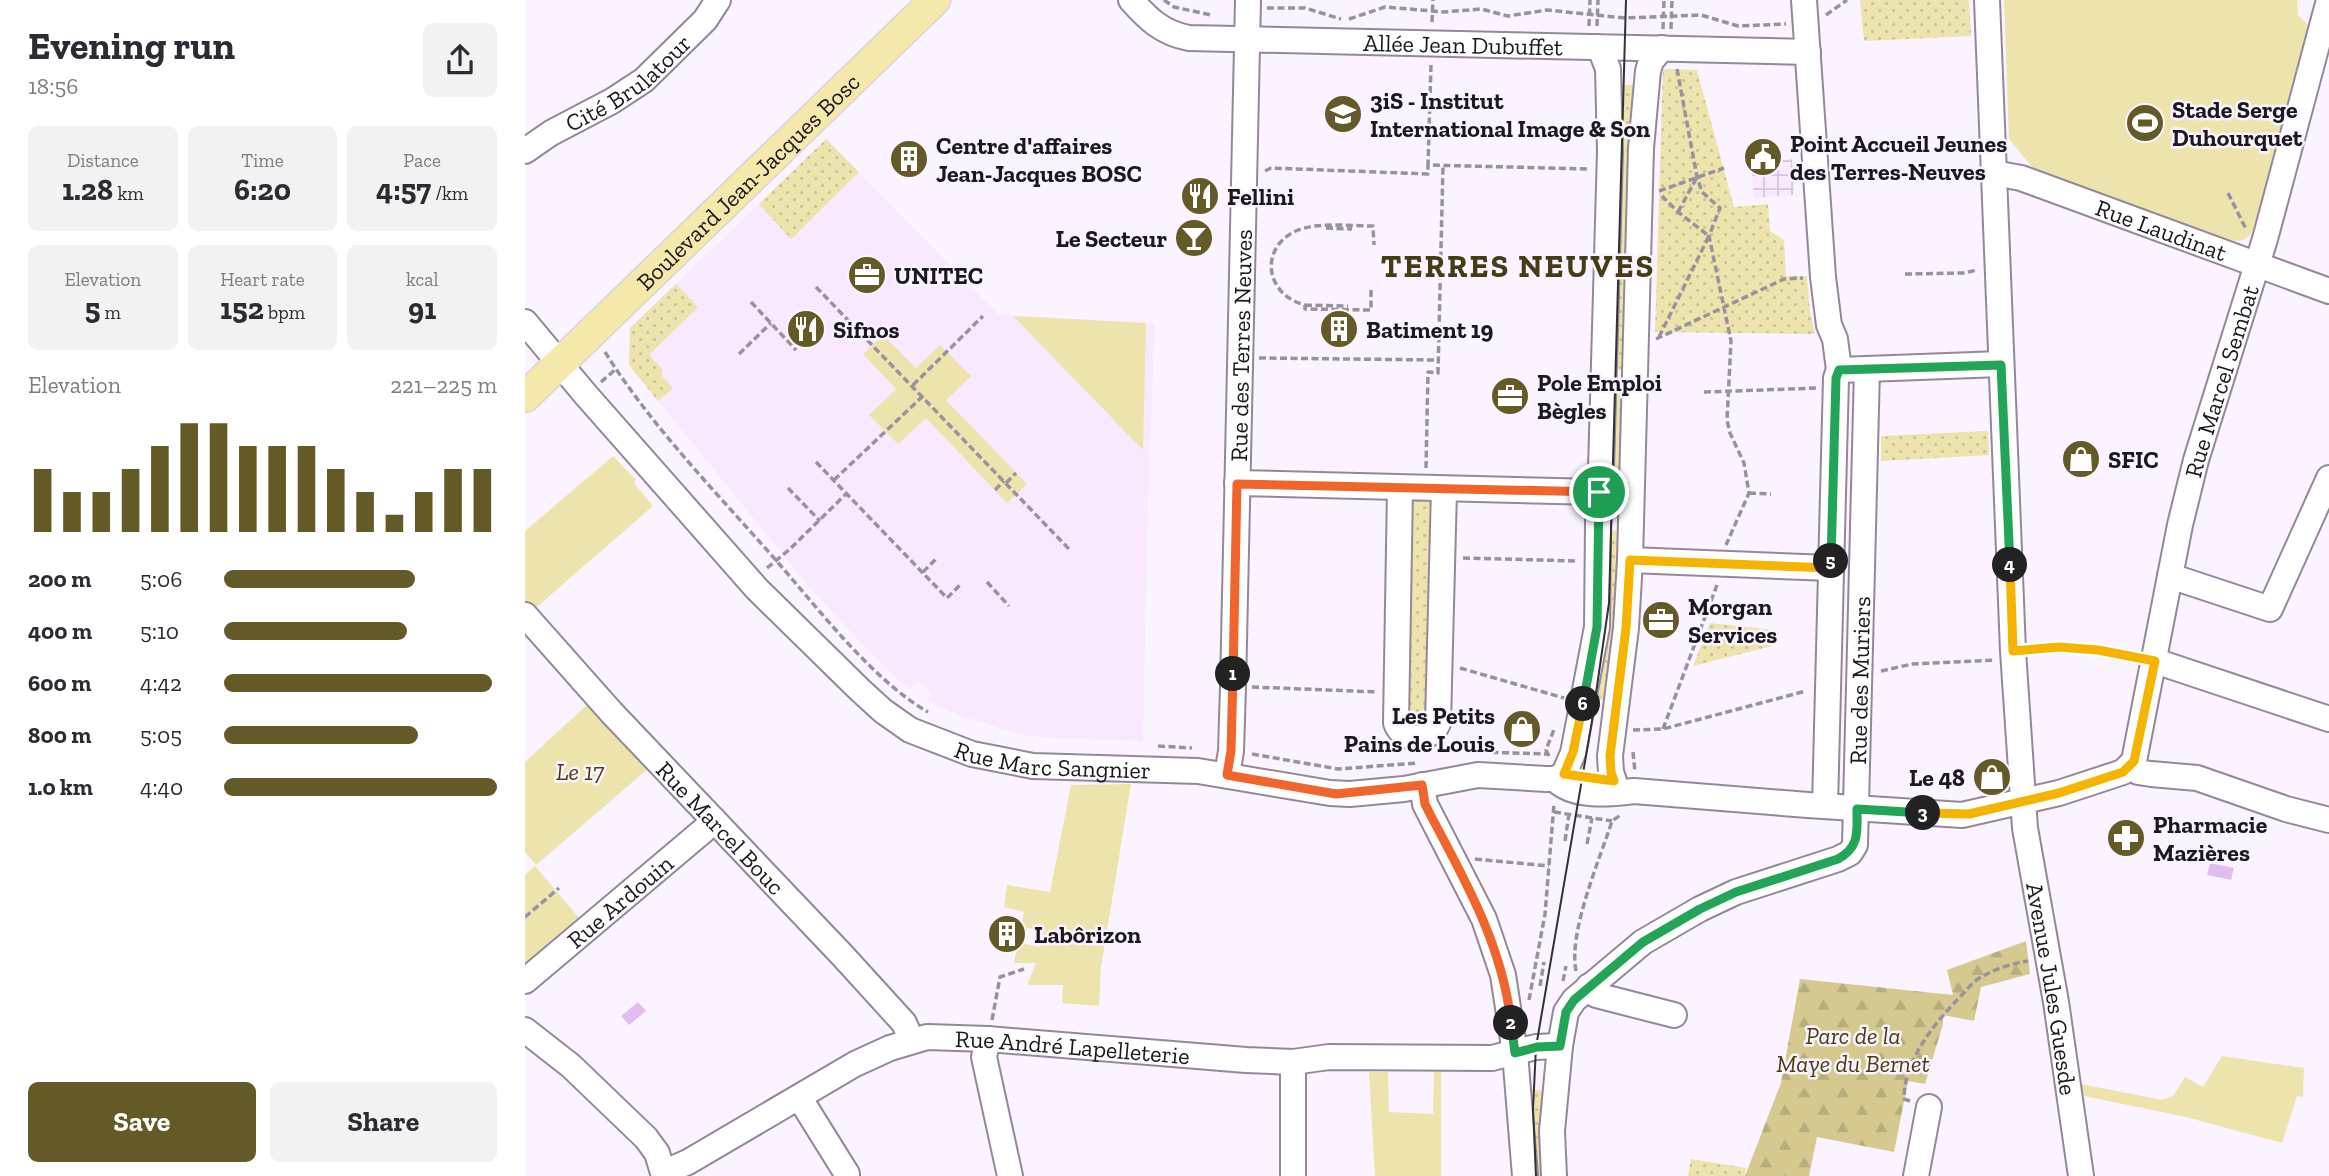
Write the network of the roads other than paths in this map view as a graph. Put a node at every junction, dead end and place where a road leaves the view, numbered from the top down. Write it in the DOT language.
graph roads {
  1 [pos="718,0"];
  2 [pos="907,0"];
  3 [pos="935,0"];
  4 [pos="1131,0"];
  5 [pos="1804,0"];
  6 [pos="1987,0"];
  7 [pos="2329,0"];
  8 [pos="1247,6"];
  9 [pos="1245,39"];
  10 [pos="1596,47"];
  11 [pos="1808,52"];
  12 [pos="1666,55"];
  13 [pos="525,151"];
  14 [pos="1994,173"];
  15 [pos="2257,263"];
  16 [pos="2329,291"];
  17 [pos="525,322"];
  18 [pos="553,355"];
  19 [pos="2001,365"];
  20 [pos="525,368"];
  21 [pos="1867,369"];
  22 [pos="1831,379"];
  23 [pos="525,397"];
  24 [pos="2329,478"];
  25 [pos="1237,484"];
  26 [pos="1422,488"];
  27 [pos="1599,492"];
  28 [pos="1630,560"];
  29 [pos="1831,568"];
  30 [pos="2170,576"];
  31 [pos="525,615"];
  32 [pos="2155,661"];
  33 [pos="2329,719"];
  34 [pos="1229,763"];
  35 [pos="2130,766"];
  36 [pos="1420,774"];
  37 [pos="1558,785"];
  38 [pos="1624,786"];
  39 [pos="2023,802"];
  40 [pos="1825,806"];
  41 [pos="1857,809"];
  42 [pos="713,820"];
  43 [pos="2329,820"];
  44 [pos="525,981"];
  45 [pos="1583,982"];
  46 [pos="1674,1015"];
  47 [pos="525,1030"];
  48 [pos="988,1039"];
  49 [pos="912,1041"];
  50 [pos="1560,1046"];
  51 [pos="1515,1053"];
  52 [pos="1293,1062"];
  53 [pos="799,1097"];
  54 [pos="1929,1107"];
  55 [pos="663,1172"];
  56 [pos="847,1174"];
  57 [pos="1010,1176"];
  58 [pos="1293,1176"];
  59 [pos="1525,1176"];
  60 [pos="1554,1176"];
  61 [pos="1916,1176"];
  62 [pos="2081,1176"];
  1 -- 13 [label="street, Cité Brulatour"];
  2 -- 18 [label="main road, Boulevard Jean-Jacques Bosc"];
  3 -- 18 [label="main road, Boulevard Jean-Jacques Bosc"];
  4 -- 9 [label="street, Allée Jean Dubuffet"];
  5 -- 11 [label="street, Rue des Muriers"];
  6 -- 14 [label="street, Avenue Jules Guesde"];
  7 -- 15 [label="street, Rue Marcel Sembat"];
  8 -- 9 [label="street, Rue des Terres Neuves"];
  9 -- 10 [label="street, Allée Jean Dubuffet"];
  9 -- 25 [label="street, Rue des Terres Neuves"];
  10 -- 12 [label="street, Allée Jean Dubuffet"];
  10 -- 27 [label="street"];
  11 -- 12 [label="street, Allée Jean Dubuffet"];
  11 -- 22 [label="street, Rue des Muriers"];
  12 -- 28 [label="street"];
  14 -- 15 [label="street, Rue Laudinat"];
  14 -- 19 [label="street, Avenue Jules Guesde"];
  15 -- 16 [label="street, Rue Laudinat"];
  15 -- 30 [label="street, Rue Marcel Sembat"];
  17 -- 18 [label="street, Rue Marc Sangnier"];
  18 -- 20 [label="main road"];
  18 -- 23 [label="main road"];
  18 -- 34 [label="street, Rue Marc Sangnier"];
  19 -- 21 [label="street"];
  19 -- 39 [label="street, Avenue Jules Guesde"];
  21 -- 22 [label="street"];
  21 -- 41 [label="street, Rue des Muriers"];
  22 -- 29 [label="street, Rue des Muriers"];
  24 -- 30 [label="street"];
  25 -- 26 [label="street"];
  25 -- 34 [label="street, Rue des Terres Neuves"];
  26 -- 26 [label="street"];
  26 -- 27 [label="street"];
  27 -- 37 [label="street"];
  28 -- 29 [label="street"];
  28 -- 38 [label="street"];
  29 -- 40 [label="street, Rue des Muriers"];
  30 -- 32 [label="street, Rue Marcel Sembat"];
  31 -- 42 [label="street, Rue Marcel Bouc"];
  32 -- 33 [label="street"];
  32 -- 35 [label="street, Rue Marcel Sembat"];
  34 -- 36 [label="street, Rue Marc Sangnier"];
  35 -- 39 [label="street, Rue Marc Sangnier"];
  35 -- 43 [label="street"];
  36 -- 37 [label="street, Rue Marc Sangnier"];
  36 -- 51 [label="street"];
  37 -- 38 [label="street, Rue Marc Sangnier"];
  38 -- 40 [label="street, Rue Marc Sangnier"];
  39 -- 41 [label="street, Rue Marc Sangnier"];
  39 -- 62 [label="street, Avenue Jules Guesde"];
  40 -- 41 [label="street, Rue Marc Sangnier"];
  41 -- 45 [label="street, Rue des Muriers"];
  42 -- 44 [label="street, Rue Ardouin"];
  42 -- 49 [label="street, Rue Marcel Bouc"];
  45 -- 46 [label="street"];
  45 -- 50 [label="street"];
  47 -- 55 [label="street"];
  48 -- 49 [label="street, Rue André Lapelleterie"];
  48 -- 52 [label="street, Rue André Lapelleterie"];
  48 -- 57 [label="street"];
  49 -- 53 [label="street, Rue André Lapelleterie"];
  50 -- 51 [label="street, Rue André Lapelleterie"];
  50 -- 60 [label="street"];
  51 -- 52 [label="street, Rue André Lapelleterie"];
  51 -- 59 [label="street"];
  52 -- 58 [label="street"];
  53 -- 55 [label="street, Rue André Lapelleterie"];
  53 -- 56 [label="street"];
  54 -- 61 [label="street"];
}
